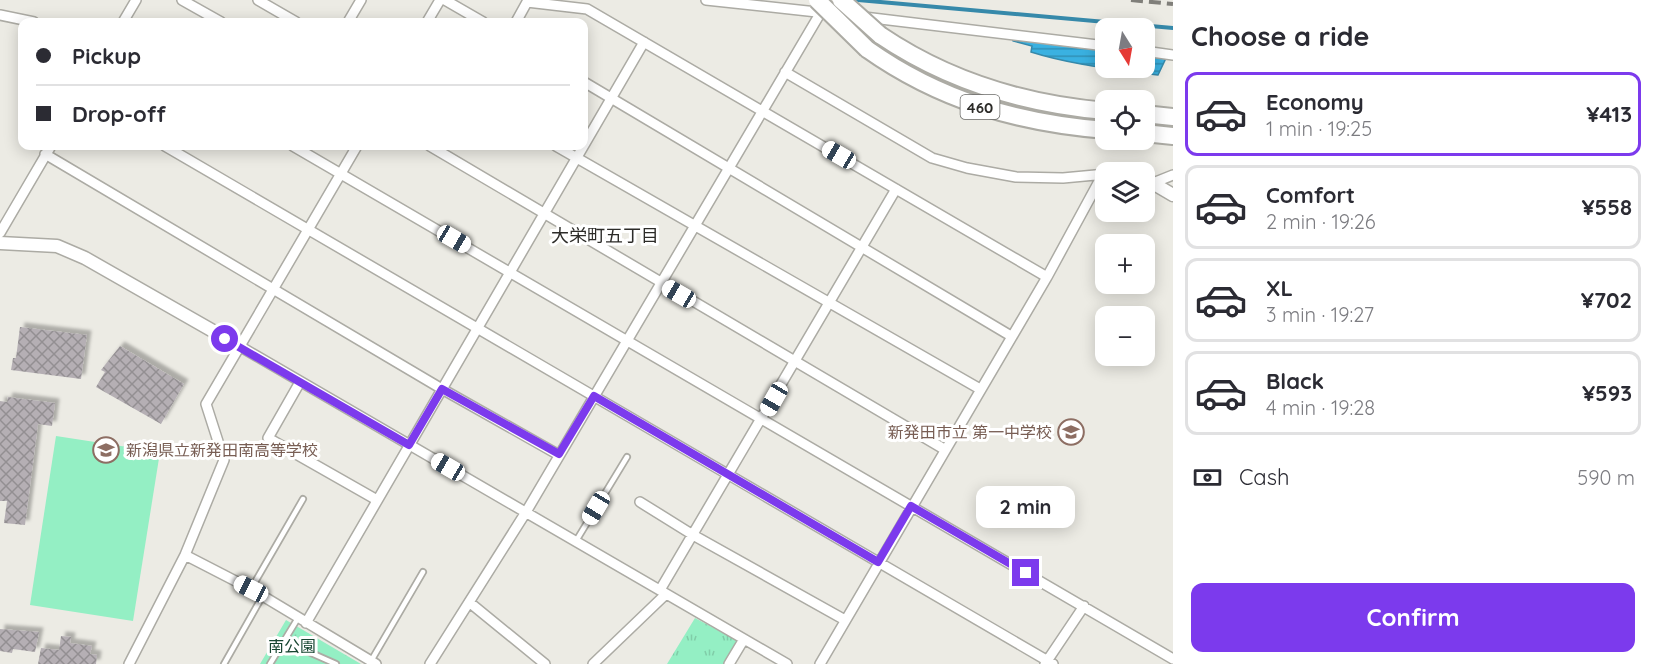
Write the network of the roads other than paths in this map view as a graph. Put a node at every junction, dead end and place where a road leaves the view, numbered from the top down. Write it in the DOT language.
graph roads {
  1 [pos="125,0"];
  2 [pos="182,0"];
  3 [pos="258,0"];
  4 [pos="361,0"];
  5 [pos="442,0"];
  6 [pos="706,0"];
  7 [pos="841,0"];
  8 [pos="136,1"];
  9 [pos="819,6"];
  10 [pos="0,15"];
  11 [pos="125,18"];
  12 [pos="213,18"];
  13 [pos="289,18"];
  14 [pos="350,18"];
  15 [pos="430,18"];
  16 [pos="476,18"];
  17 [pos="518,18"];
  18 [pos="18,19"];
  19 [pos="644,42"];
  20 [pos="1095,44"];
  21 [pos="1155,53"];
  22 [pos="1173,55"];
  23 [pos="785,72"];
  24 [pos="588,84"];
  25 [pos="612,98"];
  26 [pos="1095,109"];
  27 [pos="762,110"];
  28 [pos="1155,115"];
  29 [pos="1173,117"];
  30 [pos="1095,128"];
  31 [pos="1155,134"];
  32 [pos="1173,136"];
  33 [pos="588,139"];
  34 [pos="48,150"];
  35 [pos="172,150"];
  36 [pos="300,150"];
  37 [pos="355,150"];
  38 [pos="437,150"];
  39 [pos="563,150"];
  40 [pos="582,150"];
  41 [pos="577,158"];
  42 [pos="728,166"];
  43 [pos="341,173"];
  44 [pos="1095,175"];
  45 [pos="1173,175"];
  46 [pos="1155,180"];
  47 [pos="1155,184"];
  48 [pos="897,189"];
  49 [pos="1095,190"];
  50 [pos="1173,195"];
  51 [pos="544,214"];
  52 [pos="694,224"];
  53 [pos="309,230"];
  54 [pos="0,233"];
  55 [pos="0,243"];
  56 [pos="864,248"];
  57 [pos="511,272"];
  58 [pos="1047,277"];
  59 [pos="660,283"];
  60 [pos="275,289"];
  61 [pos="831,304"];
  62 [pos="478,328"];
  63 [pos="1011,336"];
  64 [pos="627,339"];
  65 [pos="241,347"];
  66 [pos="796,362"];
  67 [pos="300,382"];
  68 [pos="442,389"];
  69 [pos="980,389"];
  70 [pos="594,396"];
  71 [pos="763,417"];
  72 [pos="409,445"];
  73 [pos="944,449"];
  74 [pos="559,454"];
  75 [pos="627,457"];
  76 [pos="729,475"];
  77 [pos="303,499"];
  78 [pos="377,500"];
  79 [pos="640,502"];
  80 [pos="911,506"];
  81 [pos="526,512"];
  82 [pos="693,535"];
  83 [pos="576,542"];
  84 [pos="185,555"];
  85 [pos="878,562"];
  86 [pos="423,572"];
  87 [pos="251,589"];
  88 [pos="663,592"];
  89 [pos="262,597"];
  90 [pos="469,602"];
  91 [pos="1084,606"];
  92 [pos="302,620"];
  93 [pos="845,620"];
  94 [pos="744,639"];
  95 [pos="284,641"];
  96 [pos="1171,659"];
  97 [pos="374,663"];
  98 [pos="1049,663"];
  99 [pos="129,664"];
  100 [pos="224,664"];
  101 [pos="270,664"];
  102 [pos="336,664"];
  103 [pos="430,664"];
  104 [pos="545,664"];
  105 [pos="593,664"];
  106 [pos="729,664"];
  107 [pos="787,664"];
  108 [pos="820,664"];
  1 -- 8 [label="street"];
  2 -- 12 [label="street"];
  3 -- 13 [label="street"];
  4 -- 14 [label="street"];
  5 -- 15 [label="street"];
  5 -- 16 [label="street"];
  6 -- 9 [label="street"];
  7 -- 26 [label="highway, 460, bridge"];
  8 -- 11 [label="street"];
  9 -- 20 [label="street"];
  9 -- 23 [label="street"];
  9 -- 30 [label="highway, 460, bridge"];
  10 -- 18 [label="street"];
  17 -- 19 [label="street"];
  19 -- 25 [label="street"];
  19 -- 27 [label="street"];
  21 -- 22 [label="street"];
  23 -- 27 [label="street"];
  23 -- 44 [label="street"];
  24 -- 25 [label="street"];
  25 -- 33 [label="street"];
  25 -- 42 [label="street"];
  27 -- 42 [label="street"];
  27 -- 48 [label="street"];
  28 -- 29 [label="highway"];
  31 -- 32 [label="highway"];
  34 -- 54 [label="street"];
  34 -- 60 [label="street"];
  35 -- 53 [label="street"];
  36 -- 43 [label="street"];
  37 -- 43 [label="street"];
  38 -- 51 [label="street"];
  39 -- 41 [label="street"];
  40 -- 41 [label="street"];
  41 -- 51 [label="street"];
  41 -- 52 [label="street"];
  42 -- 52 [label="street"];
  42 -- 56 [label="street"];
  43 -- 53 [label="street"];
  43 -- 57 [label="street"];
  45 -- 46 [label="street"];
  47 -- 50 [label="street"];
  48 -- 56 [label="street"];
  48 -- 58 [label="street"];
  49 -- 58 [label="street"];
  51 -- 57 [label="street"];
  51 -- 59 [label="street"];
  52 -- 59 [label="street"];
  52 -- 61 [label="street"];
  53 -- 60 [label="street"];
  53 -- 62 [label="street"];
  55 -- 65 [label="street"];
  56 -- 61 [label="street"];
  56 -- 63 [label="street"];
  57 -- 62 [label="street"];
  57 -- 64 [label="street"];
  58 -- 63 [label="street"];
  59 -- 64 [label="street"];
  59 -- 66 [label="street"];
  60 -- 65 [label="street"];
  60 -- 68 [label="street"];
  61 -- 66 [label="street"];
  61 -- 69 [label="street"];
  62 -- 68 [label="street"];
  62 -- 70 [label="street"];
  63 -- 69 [label="street"];
  64 -- 70 [label="street"];
  64 -- 71 [label="street"];
  65 -- 67 [label="street"];
  65 -- 84 [label="street"];
  66 -- 71 [label="street"];
  66 -- 73 [label="street"];
  67 -- 72 [label="street"];
  67 -- 78 [label="street"];
  68 -- 72 [label="street"];
  68 -- 74 [label="street"];
  69 -- 73 [label="street"];
  70 -- 74 [label="street"];
  70 -- 76 [label="street"];
  71 -- 76 [label="street"];
  71 -- 80 [label="street"];
  72 -- 78 [label="street"];
  72 -- 81 [label="street"];
  73 -- 80 [label="street"];
  74 -- 81 [label="street"];
  75 -- 83 [label="lane"];
  76 -- 82 [label="street"];
  76 -- 85 [label="street"];
  77 -- 87 [label="lane"];
  78 -- 92 [label="street"];
  79 -- 82 [label="street"];
  80 -- 85 [label="street"];
  80 -- 91 [label="street"];
  81 -- 83 [label="street"];
  81 -- 90 [label="street"];
  82 -- 88 [label="street"];
  82 -- 93 [label="street"];
  83 -- 88 [label="street"];
  84 -- 87 [label="street"];
  84 -- 99 [label="street"];
  85 -- 93 [label="street"];
  85 -- 98 [label="street"];
  86 -- 97 [label="lane"];
  87 -- 89 [label="street"];
  88 -- 94 [label="street"];
  88 -- 105 [label="street"];
  89 -- 92 [label="street"];
  89 -- 100 [label="lane"];
  90 -- 103 [label="street"];
  90 -- 104 [label="street"];
  91 -- 96 [label="street"];
  91 -- 98 [label="street"];
  92 -- 95 [label="lane"];
  92 -- 97 [label="street"];
  93 -- 108 [label="street"];
  94 -- 106 [label="street"];
  94 -- 107 [label="street"];
  95 -- 101 [label="lane"];
  95 -- 102 [label="lane"];
}
